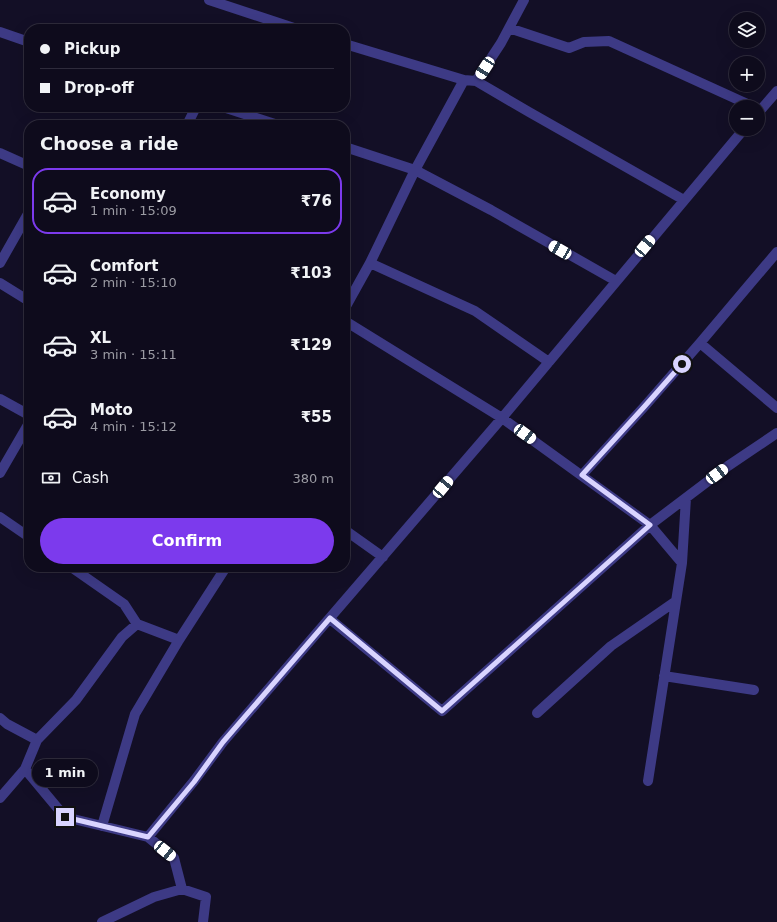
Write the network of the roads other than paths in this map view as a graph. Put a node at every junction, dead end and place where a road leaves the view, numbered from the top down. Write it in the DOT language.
graph roads {
  1 [pos="209,0"];
  2 [pos="524,0"];
  3 [pos="282,24"];
  4 [pos="509,28"];
  5 [pos="0,32"];
  6 [pos="24,40"];
  7 [pos="350,46"];
  8 [pos="464,80"];
  9 [pos="476,81"];
  10 [pos="777,90"];
  11 [pos="736,100"];
  12 [pos="765,103"];
  13 [pos="238,112"];
  14 [pos="263,120"];
  15 [pos="738,136"];
  16 [pos="350,149"];
  17 [pos="0,153"];
  18 [pos="24,164"];
  19 [pos="415,170"];
  20 [pos="684,200"];
  21 [pos="24,221"];
  22 [pos="777,252"];
  23 [pos="0,262"];
  24 [pos="370,263"];
  25 [pos="616,281"];
  26 [pos="0,283"];
  27 [pos="24,298"];
  28 [pos="350,299"];
  29 [pos="350,324"];
  30 [pos="700,343"];
  31 [pos="549,362"];
  32 [pos="0,399"];
  33 [pos="777,408"];
  34 [pos="24,412"];
  35 [pos="502,418"];
  36 [pos="24,431"];
  37 [pos="777,433"];
  38 [pos="0,472"];
  39 [pos="582,475"];
  40 [pos="686,498"];
  41 [pos="0,517"];
  42 [pos="650,525"];
  43 [pos="24,534"];
  44 [pos="350,534"];
  45 [pos="383,557"];
  46 [pos="682,563"];
  47 [pos="78,572"];
  48 [pos="223,572"];
  49 [pos="676,601"];
  50 [pos="330,618"];
  51 [pos="137,624"];
  52 [pos="179,640"];
  53 [pos="664,676"];
  54 [pos="754,690"];
  55 [pos="537,712"];
  56 [pos="0,718"];
  57 [pos="37,740"];
  58 [pos="25,769"];
  59 [pos="648,782"];
  60 [pos="0,798"];
  61 [pos="102,826"];
  62 [pos="148,837"];
  63 [pos="182,889"];
  64 [pos="102,922"];
  65 [pos="203,922"];
  1 -- 3 [label="street"];
  2 -- 4 [label="street"];
  4 -- 9 [label="street"];
  4 -- 11 [label="street"];
  5 -- 6 [label="street"];
  7 -- 8 [label="street"];
  8 -- 9 [label="street"];
  8 -- 19 [label="street"];
  9 -- 20 [label="street"];
  10 -- 12 [label="street"];
  13 -- 14 [label="street"];
  15 -- 20 [label="street"];
  16 -- 19 [label="street"];
  17 -- 18 [label="street"];
  19 -- 24 [label="street"];
  19 -- 25 [label="street"];
  20 -- 25 [label="street"];
  21 -- 23 [label="street"];
  22 -- 30 [label="street"];
  24 -- 28 [label="street"];
  24 -- 31 [label="street"];
  25 -- 31 [label="street"];
  26 -- 27 [label="street"];
  29 -- 35 [label="street"];
  30 -- 33 [label="street"];
  30 -- 39 [label="street"];
  31 -- 35 [label="street"];
  32 -- 34 [label="street"];
  35 -- 39 [label="street"];
  35 -- 45 [label="street"];
  36 -- 38 [label="street"];
  37 -- 40 [label="street"];
  39 -- 42 [label="street"];
  40 -- 42 [label="street"];
  40 -- 46 [label="street"];
  41 -- 43 [label="street"];
  42 -- 46 [label="street"];
  42 -- 50 [label="street"];
  44 -- 45 [label="street"];
  45 -- 50 [label="street"];
  46 -- 49 [label="street"];
  47 -- 51 [label="street"];
  48 -- 52 [label="street"];
  49 -- 53 [label="street"];
  49 -- 55 [label="street"];
  50 -- 62 [label="street"];
  51 -- 52 [label="street"];
  51 -- 57 [label="street"];
  52 -- 61 [label="street"];
  53 -- 54 [label="street"];
  53 -- 59 [label="street"];
  56 -- 57 [label="street"];
  57 -- 58 [label="street"];
  58 -- 60 [label="street"];
  58 -- 61 [label="street"];
  61 -- 62 [label="street"];
  62 -- 63 [label="street"];
  63 -- 64 [label="street"];
  63 -- 65 [label="street"];
}
